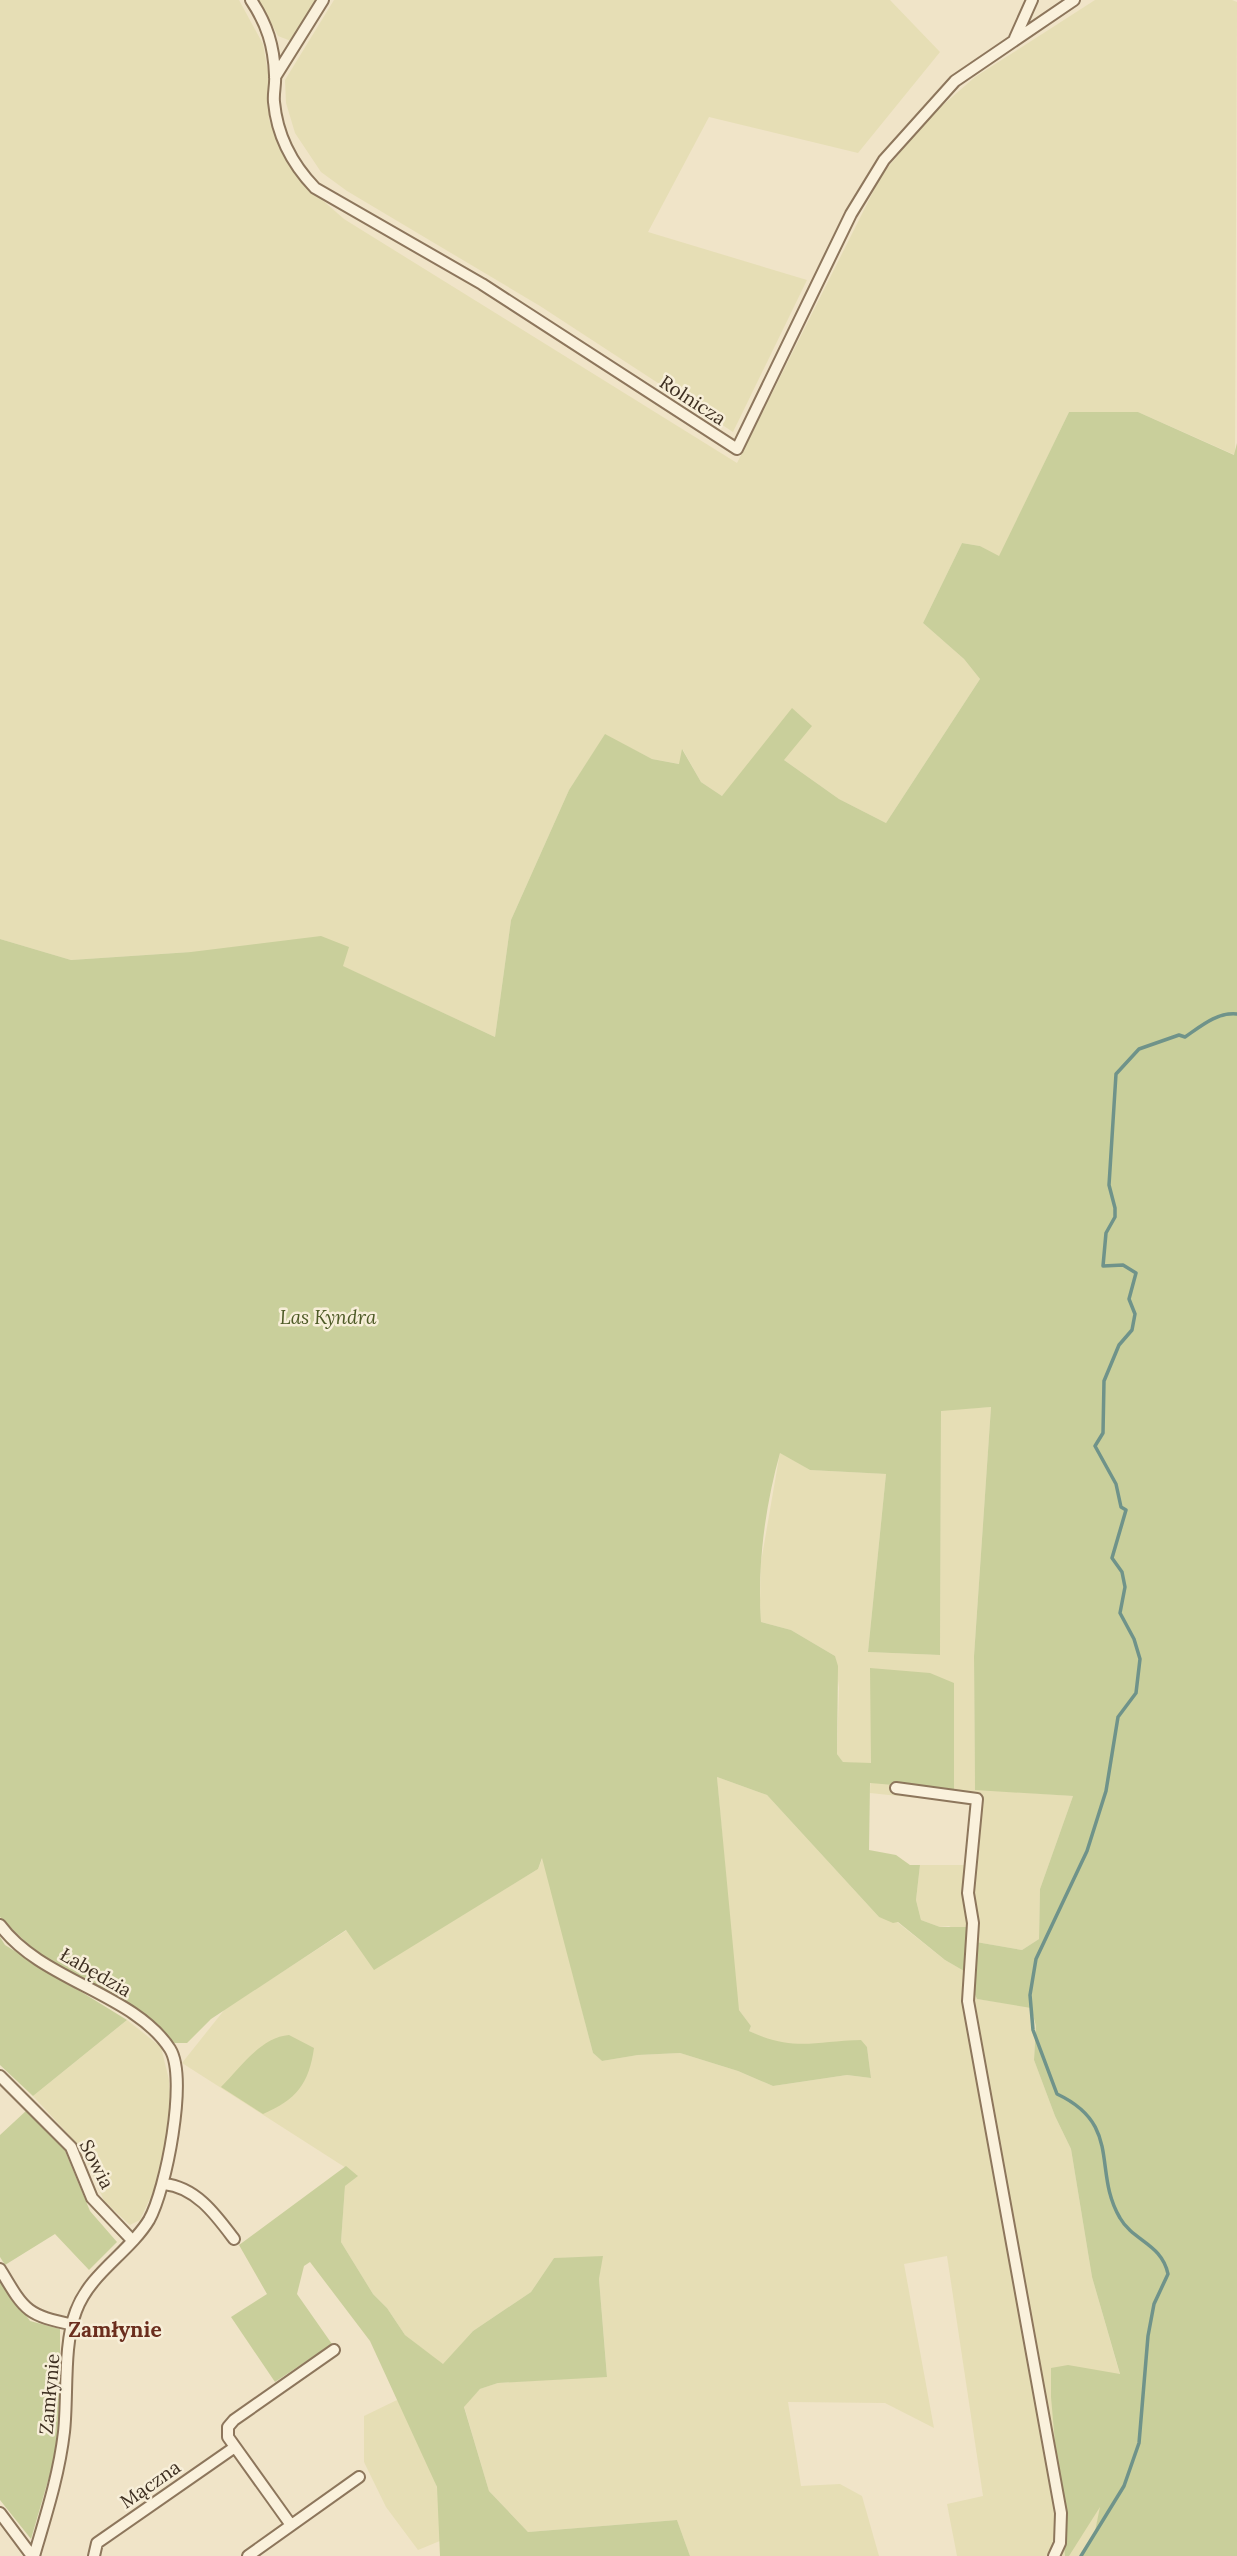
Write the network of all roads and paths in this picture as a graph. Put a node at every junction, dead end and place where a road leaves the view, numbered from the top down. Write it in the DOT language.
graph roads {
  1 [pos="251,0"];
  2 [pos="323,0"];
  3 [pos="1032,0"];
  4 [pos="1074,0"];
  5 [pos="1015,38"];
  6 [pos="275,77"];
  7 [pos="896,1788"];
  8 [pos="0,1925"];
  9 [pos="172,2052"];
  10 [pos="0,2076"];
  11 [pos="164,2184"];
  12 [pos="131,2239"];
  13 [pos="234,2239"];
  14 [pos="0,2269"];
  15 [pos="74,2325"];
  16 [pos="334,2350"];
  17 [pos="235,2446"];
  18 [pos="359,2477"];
  19 [pos="0,2513"];
  20 [pos="291,2525"];
  21 [pos="33,2556"];
  22 [pos="94,2556"];
  23 [pos="248,2556"];
  24 [pos="1054,2556"];
  1 -- 6 [label="street, Rolnicza"];
  2 -- 6 [label="street"];
  3 -- 5 [label="street"];
  4 -- 5 [label="street, Rolnicza"];
  5 -- 6 [label="street, Rolnicza"];
  7 -- 24 [label="street"];
  8 -- 9 [label="street, Łabędzia"];
  9 -- 11 [label="street, Zamłynie"];
  10 -- 12 [label="street, Sowia"];
  11 -- 12 [label="street, Zamłynie"];
  11 -- 13 [label="street"];
  12 -- 15 [label="street, Zamłynie"];
  14 -- 15 [label="street"];
  15 -- 21 [label="street, Zamłynie"];
  16 -- 17 [label="street"];
  17 -- 20 [label="street"];
  17 -- 22 [label="street, Mączna"];
  18 -- 20 [label="street"];
  19 -- 21 [label="street"];
  20 -- 23 [label="street"];
}
